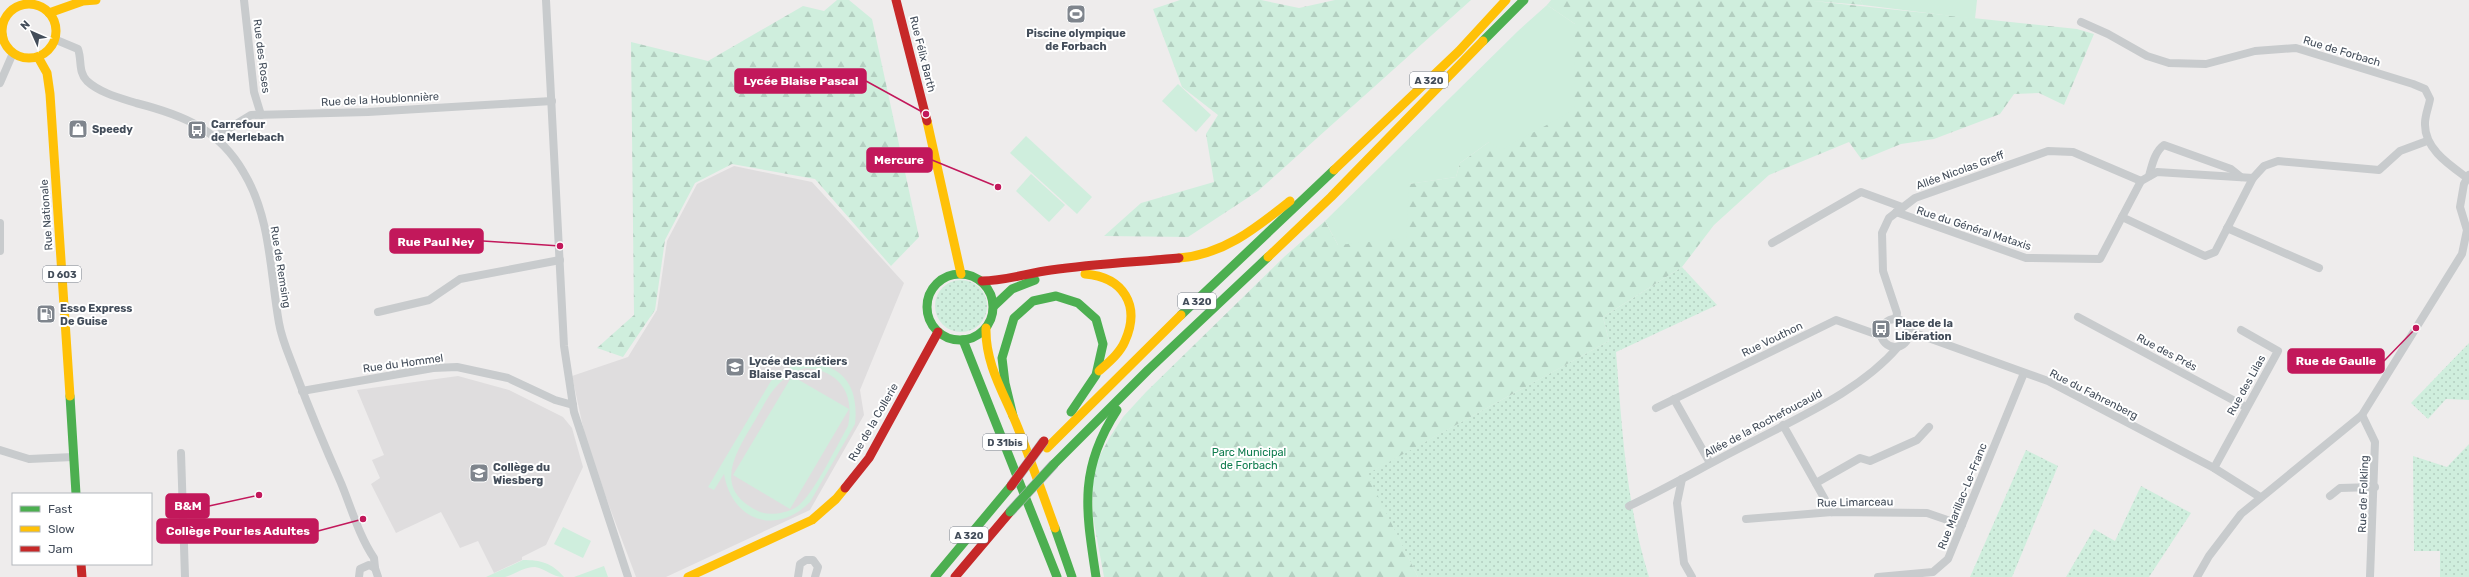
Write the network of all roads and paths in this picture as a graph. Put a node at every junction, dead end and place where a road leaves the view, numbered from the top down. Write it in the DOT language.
graph roads {
  1 [pos="96,0"];
  2 [pos="244,0"];
  3 [pos="546,0"];
  4 [pos="896,0"];
  5 [pos="1506,0"];
  6 [pos="1524,0"];
  7 [pos="20,3"];
  8 [pos="40,4"];
  9 [pos="49,13"];
  10 [pos="2081,22"];
  11 [pos="1,35"];
  12 [pos="54,39"];
  13 [pos="13,53"];
  14 [pos="38,57"];
  15 [pos="0,83"];
  16 [pos="552,101"];
  17 [pos="261,115"];
  18 [pos="215,137"];
  19 [pos="2427,141"];
  20 [pos="1349,157"];
  21 [pos="2149,176"];
  22 [pos="2468,176"];
  23 [pos="2241,177"];
  24 [pos="2253,178"];
  25 [pos="2141,181"];
  26 [pos="1899,210"];
  27 [pos="2122,217"];
  28 [pos="0,223"];
  29 [pos="2227,228"];
  30 [pos="1772,242"];
  31 [pos="0,251"];
  32 [pos="2466,254"];
  33 [pos="560,260"];
  34 [pos="2319,268"];
  35 [pos="961,274"];
  36 [pos="982,281"];
  37 [pos="994,306"];
  38 [pos="378,312"];
  39 [pos="2078,317"];
  40 [pos="1896,319"];
  41 [pos="986,328"];
  42 [pos="2241,330"];
  43 [pos="1909,331"];
  44 [pos="938,332"];
  45 [pos="1881,336"];
  46 [pos="963,340"];
  47 [pos="1898,347"];
  48 [pos="1148,370"];
  49 [pos="1098,372"];
  50 [pos="2024,373"];
  51 [pos="302,391"];
  52 [pos="1674,399"];
  53 [pos="573,405"];
  54 [pos="2246,407"];
  55 [pos="1656,408"];
  56 [pos="2362,415"];
  57 [pos="1013,416"];
  58 [pos="1783,425"];
  59 [pos="1929,427"];
  60 [pos="1045,445"];
  61 [pos="0,450"];
  62 [pos="181,453"];
  63 [pos="73,457"];
  64 [pos="1710,463"];
  65 [pos="2214,468"];
  66 [pos="1682,479"];
  67 [pos="1816,483"];
  68 [pos="2375,487"];
  69 [pos="76,493"];
  70 [pos="2330,496"];
  71 [pos="2260,497"];
  72 [pos="1629,506"];
  73 [pos="1832,512"];
  74 [pos="1746,519"];
  75 [pos="1962,525"];
  76 [pos="988,539"];
  77 [pos="1045,546"];
  78 [pos="369,551"];
  79 [pos="81,565"];
  80 [pos="366,566"];
  81 [pos="378,574"];
  82 [pos="82,577"];
  83 [pos="185,577"];
  84 [pos="358,577"];
  85 [pos="628,577"];
  86 [pos="688,577"];
  87 [pos="798,577"];
  88 [pos="815,577"];
  89 [pos="935,577"];
  90 [pos="955,577"];
  91 [pos="965,577"];
  92 [pos="1050,577"];
  93 [pos="1057,577"];
  94 [pos="1072,577"];
  95 [pos="1096,577"];
  96 [pos="1692,577"];
  97 [pos="1878,577"];
  98 [pos="2197,577"];
  99 [pos="2370,577"];
  1 -- 9 [label="main road"];
  2 -- 17 [label="street, Rue des Roses"];
  3 -- 16 [label="street"];
  4 -- 35 [label="main road, Rue Félix Barth"];
  5 -- 20 [label="main road, A 320"];
  6 -- 48 [label="main road, A 320"];
  7 -- 8 [label="main road"];
  7 -- 11 [label="main road"];
  8 -- 9 [label="main road"];
  9 -- 12 [label="main road"];
  10 -- 19 [label="street, Rue de Forbach"];
  11 -- 13 [label="main road"];
  12 -- 14 [label="main road"];
  12 -- 18 [label="street, Rue de Remsing"];
  13 -- 14 [label="main road"];
  13 -- 15 [label="street"];
  14 -- 63 [label="main road, Rue Nationale / D 603"];
  16 -- 17 [label="street, Rue de la Houblonnière"];
  16 -- 33 [label="street"];
  17 -- 18 [label="street, Rue de la Houblonnière"];
  18 -- 51 [label="street, Rue de Remsing"];
  19 -- 22 [label="street"];
  19 -- 24 [label="street"];
  20 -- 36 [label="main road"];
  20 -- 60 [label="main road, A 320"];
  21 -- 23 [label="street"];
  21 -- 23 [label="street"];
  21 -- 25 [label="street"];
  22 -- 32 [label="street"];
  23 -- 24 [label="street"];
  24 -- 29 [label="street"];
  25 -- 26 [label="street, Allée Nicolas Greff"];
  25 -- 27 [label="street"];
  26 -- 27 [label="street, Rue du Général Mataxis"];
  26 -- 30 [label="street"];
  26 -- 40 [label="street, Allée Nicolas Greff"];
  27 -- 29 [label="street"];
  28 -- 31 [label="street"];
  29 -- 34 [label="street"];
  32 -- 56 [label="street"];
  33 -- 38 [label="street"];
  33 -- 53 [label="street"];
  35 -- 36 [label="main road"];
  35 -- 44 [label="main road"];
  36 -- 37 [label="main road"];
  37 -- 41 [label="main road"];
  37 -- 49 [label="main road"];
  39 -- 54 [label="street, Rue des Prés"];
  40 -- 43 [label="street"];
  40 -- 45 [label="street"];
  41 -- 46 [label="main road"];
  41 -- 57 [label="main road, D 31bis"];
  42 -- 54 [label="street, Rue des Lilas"];
  43 -- 47 [label="street"];
  43 -- 50 [label="street, Rue du Fahrenberg"];
  44 -- 46 [label="main road"];
  44 -- 86 [label="main road, Rue de la Collerie"];
  45 -- 47 [label="street"];
  45 -- 52 [label="street, Rue Vouthon"];
  46 -- 77 [label="main road, D 31bis"];
  47 -- 58 [label="street, Allée de la Rochefoucauld"];
  48 -- 76 [label="main road, A 320, bridge"];
  48 -- 95 [label="main road"];
  49 -- 57 [label="main road"];
  49 -- 60 [label="main road"];
  50 -- 65 [label="street, Rue du Fahrenberg"];
  50 -- 75 [label="street, Rue Marillac-Le-Franc"];
  51 -- 53 [label="street, Rue du Hommel"];
  51 -- 78 [label="street, Rue de Remsing"];
  52 -- 55 [label="street, Rue Vouthon"];
  52 -- 64 [label="street"];
  53 -- 85 [label="street"];
  54 -- 65 [label="street, Rue des Lilas"];
  56 -- 68 [label="street, Rue de Folkling"];
  56 -- 71 [label="street"];
  57 -- 94 [label="main road, D 31bis"];
  58 -- 64 [label="street, Allée de la Rochefoucauld"];
  58 -- 67 [label="street"];
  59 -- 67 [label="street"];
  60 -- 89 [label="main road, A 320, bridge"];
  61 -- 63 [label="street"];
  62 -- 83 [label="street"];
  63 -- 69 [label="main road, Rue Nationale / D 603"];
  64 -- 66 [label="street, Allée de la Rochefoucauld"];
  65 -- 71 [label="street, Rue du Fahrenberg"];
  66 -- 72 [label="street, Allée de la Rochefoucauld"];
  66 -- 96 [label="street"];
  67 -- 73 [label="street"];
  68 -- 70 [label="street"];
  68 -- 99 [label="street, Rue de Folkling"];
  71 -- 98 [label="street"];
  73 -- 74 [label="street, Rue Limarceau"];
  73 -- 75 [label="street, Rue Limarceau"];
  75 -- 97 [label="street, Rue Marillac-Le-Franc"];
  76 -- 90 [label="main road, A 320"];
  76 -- 91 [label="main road"];
  77 -- 92 [label="main road"];
  77 -- 93 [label="main road, D 31bis"];
  78 -- 80 [label="street"];
  78 -- 81 [label="street, Rue de Remsing"];
  79 -- 82 [label="main road"];
  80 -- 81 [label="street"];
  80 -- 84 [label="street"];
  87 -- 88 [label="street"];
}
